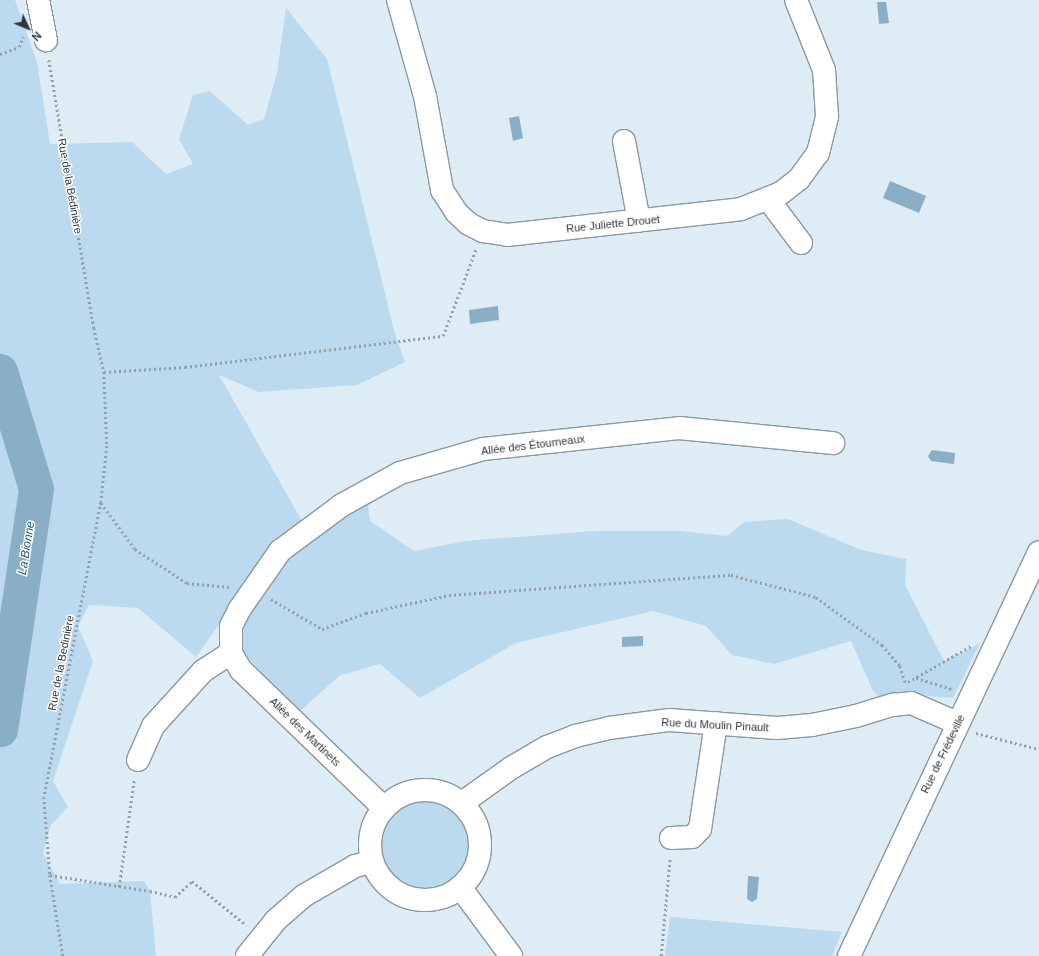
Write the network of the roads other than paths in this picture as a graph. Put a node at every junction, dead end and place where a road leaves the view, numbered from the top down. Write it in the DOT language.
graph roads {
  1 [pos="38,0"];
  2 [pos="398,0"];
  3 [pos="796,0"];
  4 [pos="44,31"];
  5 [pos="624,141"];
  6 [pos="768,199"];
  7 [pos="639,221"];
  8 [pos="801,243"];
  9 [pos="834,443"];
  10 [pos="1039,552"];
  11 [pos="231,653"];
  12 [pos="716,723"];
  13 [pos="957,723"];
  14 [pos="138,760"];
  15 [pos="462,803"];
  16 [pos="384,808"];
  17 [pos="671,838"];
  18 [pos="371,862"];
  19 [pos="460,887"];
  20 [pos="247,956"];
  21 [pos="511,956"];
  22 [pos="849,956"];
  1 -- 4 [label="street"];
  2 -- 7 [label="street, Rue Juliette Drouet"];
  3 -- 6 [label="street, Rue Juliette Drouet"];
  5 -- 7 [label="street"];
  6 -- 7 [label="street, Rue Juliette Drouet"];
  6 -- 8 [label="street"];
  9 -- 11 [label="street, Allée des Étourneaux"];
  10 -- 13 [label="street, Rue de Frédeville"];
  11 -- 14 [label="street"];
  11 -- 16 [label="street, Allée des Martinets"];
  12 -- 13 [label="street, Rue du Moulin Pinault"];
  12 -- 15 [label="street, Rue du Moulin Pinault"];
  12 -- 17 [label="street"];
  13 -- 22 [label="street, Rue de Frédeville"];
  15 -- 16 [label="street"];
  15 -- 19 [label="street"];
  16 -- 18 [label="street"];
  18 -- 19 [label="street"];
  18 -- 20 [label="street"];
  19 -- 21 [label="street"];
}
